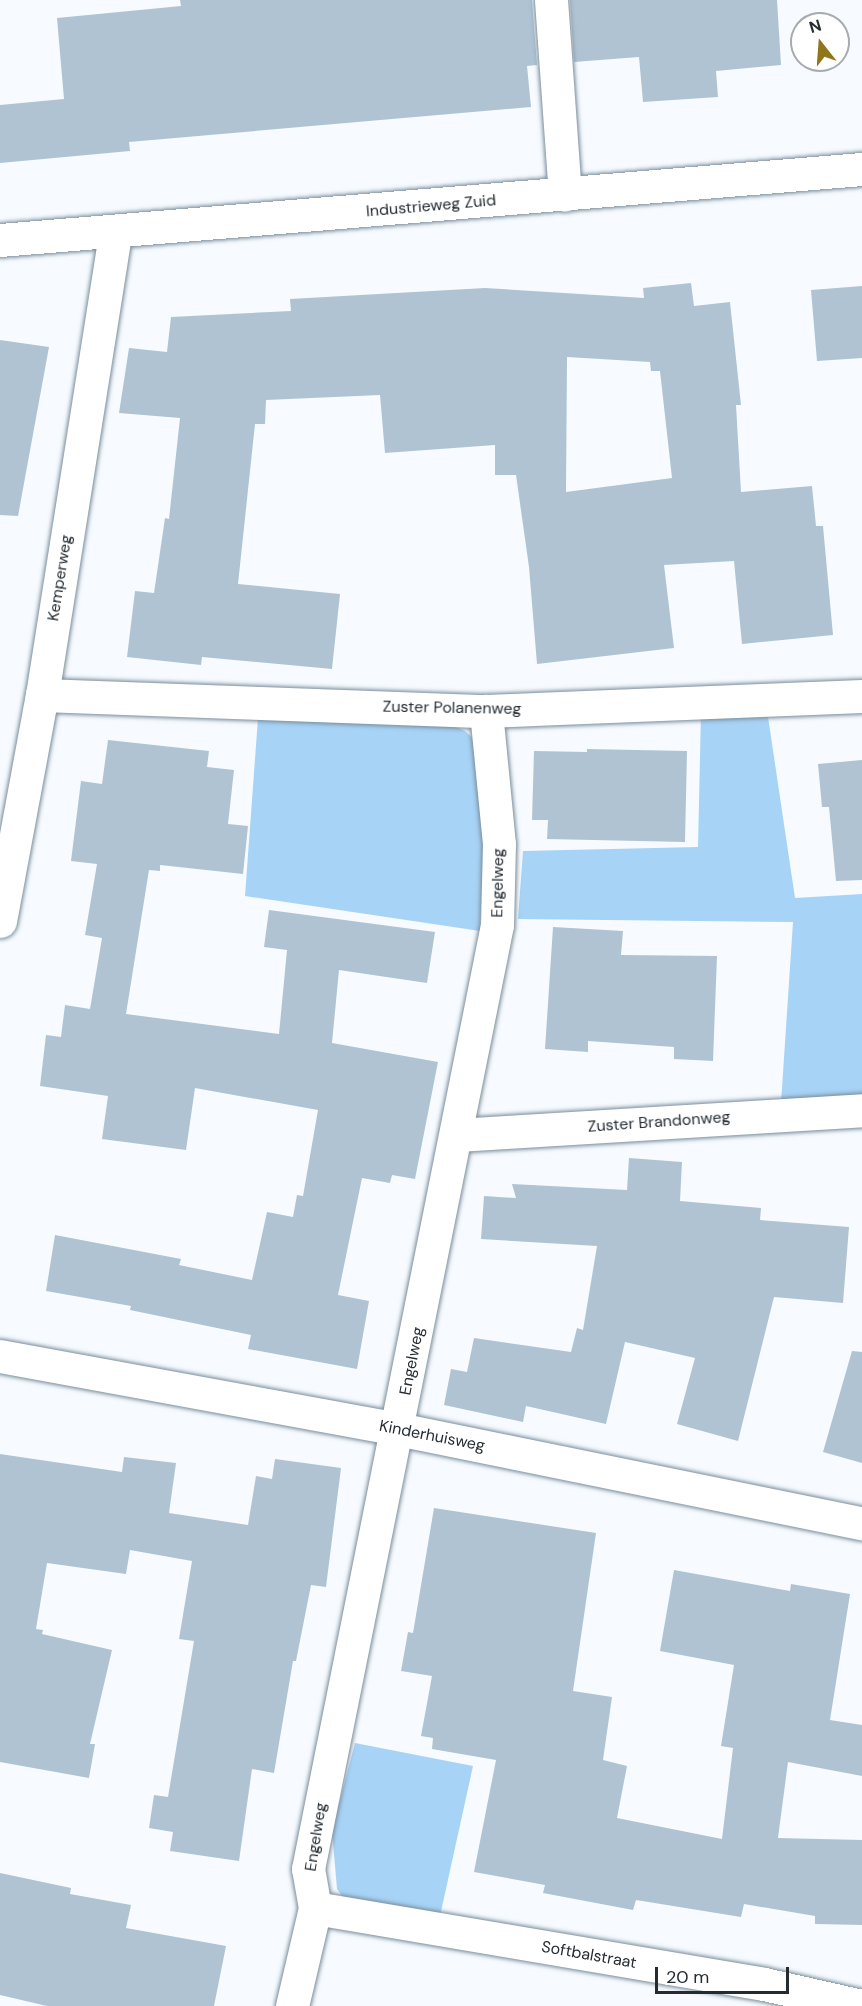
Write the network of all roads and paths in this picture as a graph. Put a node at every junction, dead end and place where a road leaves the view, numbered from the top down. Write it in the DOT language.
graph roads {
  1 [pos="550,0"];
  2 [pos="862,170"];
  3 [pos="565,194"];
  4 [pos="115,233"];
  5 [pos="0,240"];
  6 [pos="42,695"];
  7 [pos="862,696"];
  8 [pos="486,711"];
  9 [pos="0,917"];
  10 [pos="862,1110"];
  11 [pos="457,1135"];
  12 [pos="0,1356"];
  13 [pos="398,1429"];
  14 [pos="862,1523"];
  15 [pos="315,1908"];
  16 [pos="292,2006"];
  17 [pos="862,2006"];
  1 -- 3 [label="street"];
  2 -- 3 [label="street, Industrieweg Zuid"];
  3 -- 4 [label="street, Industrieweg Zuid"];
  4 -- 5 [label="street, Industrieweg Zuid"];
  4 -- 6 [label="street, Kemperweg"];
  6 -- 8 [label="street, Zuster Polanenweg"];
  6 -- 9 [label="street, Kemperweg"];
  7 -- 8 [label="street, Zuster Polanenweg"];
  8 -- 11 [label="street, Engelweg"];
  10 -- 11 [label="street, Zuster Brandonweg"];
  11 -- 13 [label="street, Engelweg"];
  12 -- 13 [label="street, Kinderhuisweg"];
  13 -- 14 [label="street, Kinderhuisweg"];
  13 -- 15 [label="street, Engelweg"];
  15 -- 16 [label="street, Engelweg"];
  15 -- 17 [label="street, Softbalstraat"];
}
